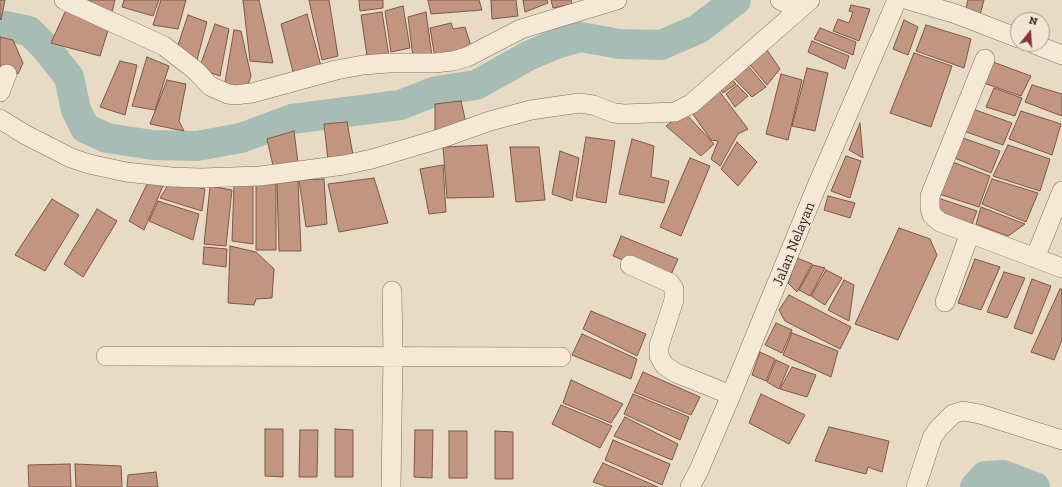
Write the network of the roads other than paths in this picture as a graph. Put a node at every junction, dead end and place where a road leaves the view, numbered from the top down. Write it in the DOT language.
graph roads {
  1 [pos="64,0"];
  2 [pos="617,0"];
  3 [pos="897,0"];
  4 [pos="908,0"];
  5 [pos="793,3"];
  6 [pos="959,7"];
  7 [pos="1010,34"];
  8 [pos="1050,50"];
  9 [pos="1062,55"];
  10 [pos="985,58"];
  11 [pos="7,74"];
  12 [pos="0,92"];
  13 [pos="0,119"];
  14 [pos="1062,191"];
  15 [pos="970,233"];
  16 [pos="1035,258"];
  17 [pos="630,265"];
  18 [pos="1062,268"];
  19 [pos="392,291"];
  20 [pos="945,302"];
  21 [pos="106,356"];
  22 [pos="393,356"];
  23 [pos="561,357"];
  24 [pos="731,395"];
  25 [pos="1062,440"];
  26 [pos="391,487"];
  27 [pos="690,487"];
  28 [pos="916,487"];
  1 -- 2 [label="street"];
  3 -- 24 [label="street, Jalan Nelayan"];
  4 -- 6 [label="street"];
  5 -- 13 [label="street"];
  6 -- 7 [label="street"];
  8 -- 9 [label="street"];
  10 -- 15 [label="street"];
  11 -- 12 [label="street"];
  14 -- 16 [label="street"];
  15 -- 16 [label="street"];
  15 -- 20 [label="street"];
  16 -- 18 [label="street"];
  17 -- 24 [label="street"];
  19 -- 22 [label="street"];
  21 -- 22 [label="street"];
  22 -- 23 [label="street"];
  22 -- 26 [label="street"];
  24 -- 27 [label="street, Jalan Nelayan"];
  25 -- 28 [label="street"];
}
